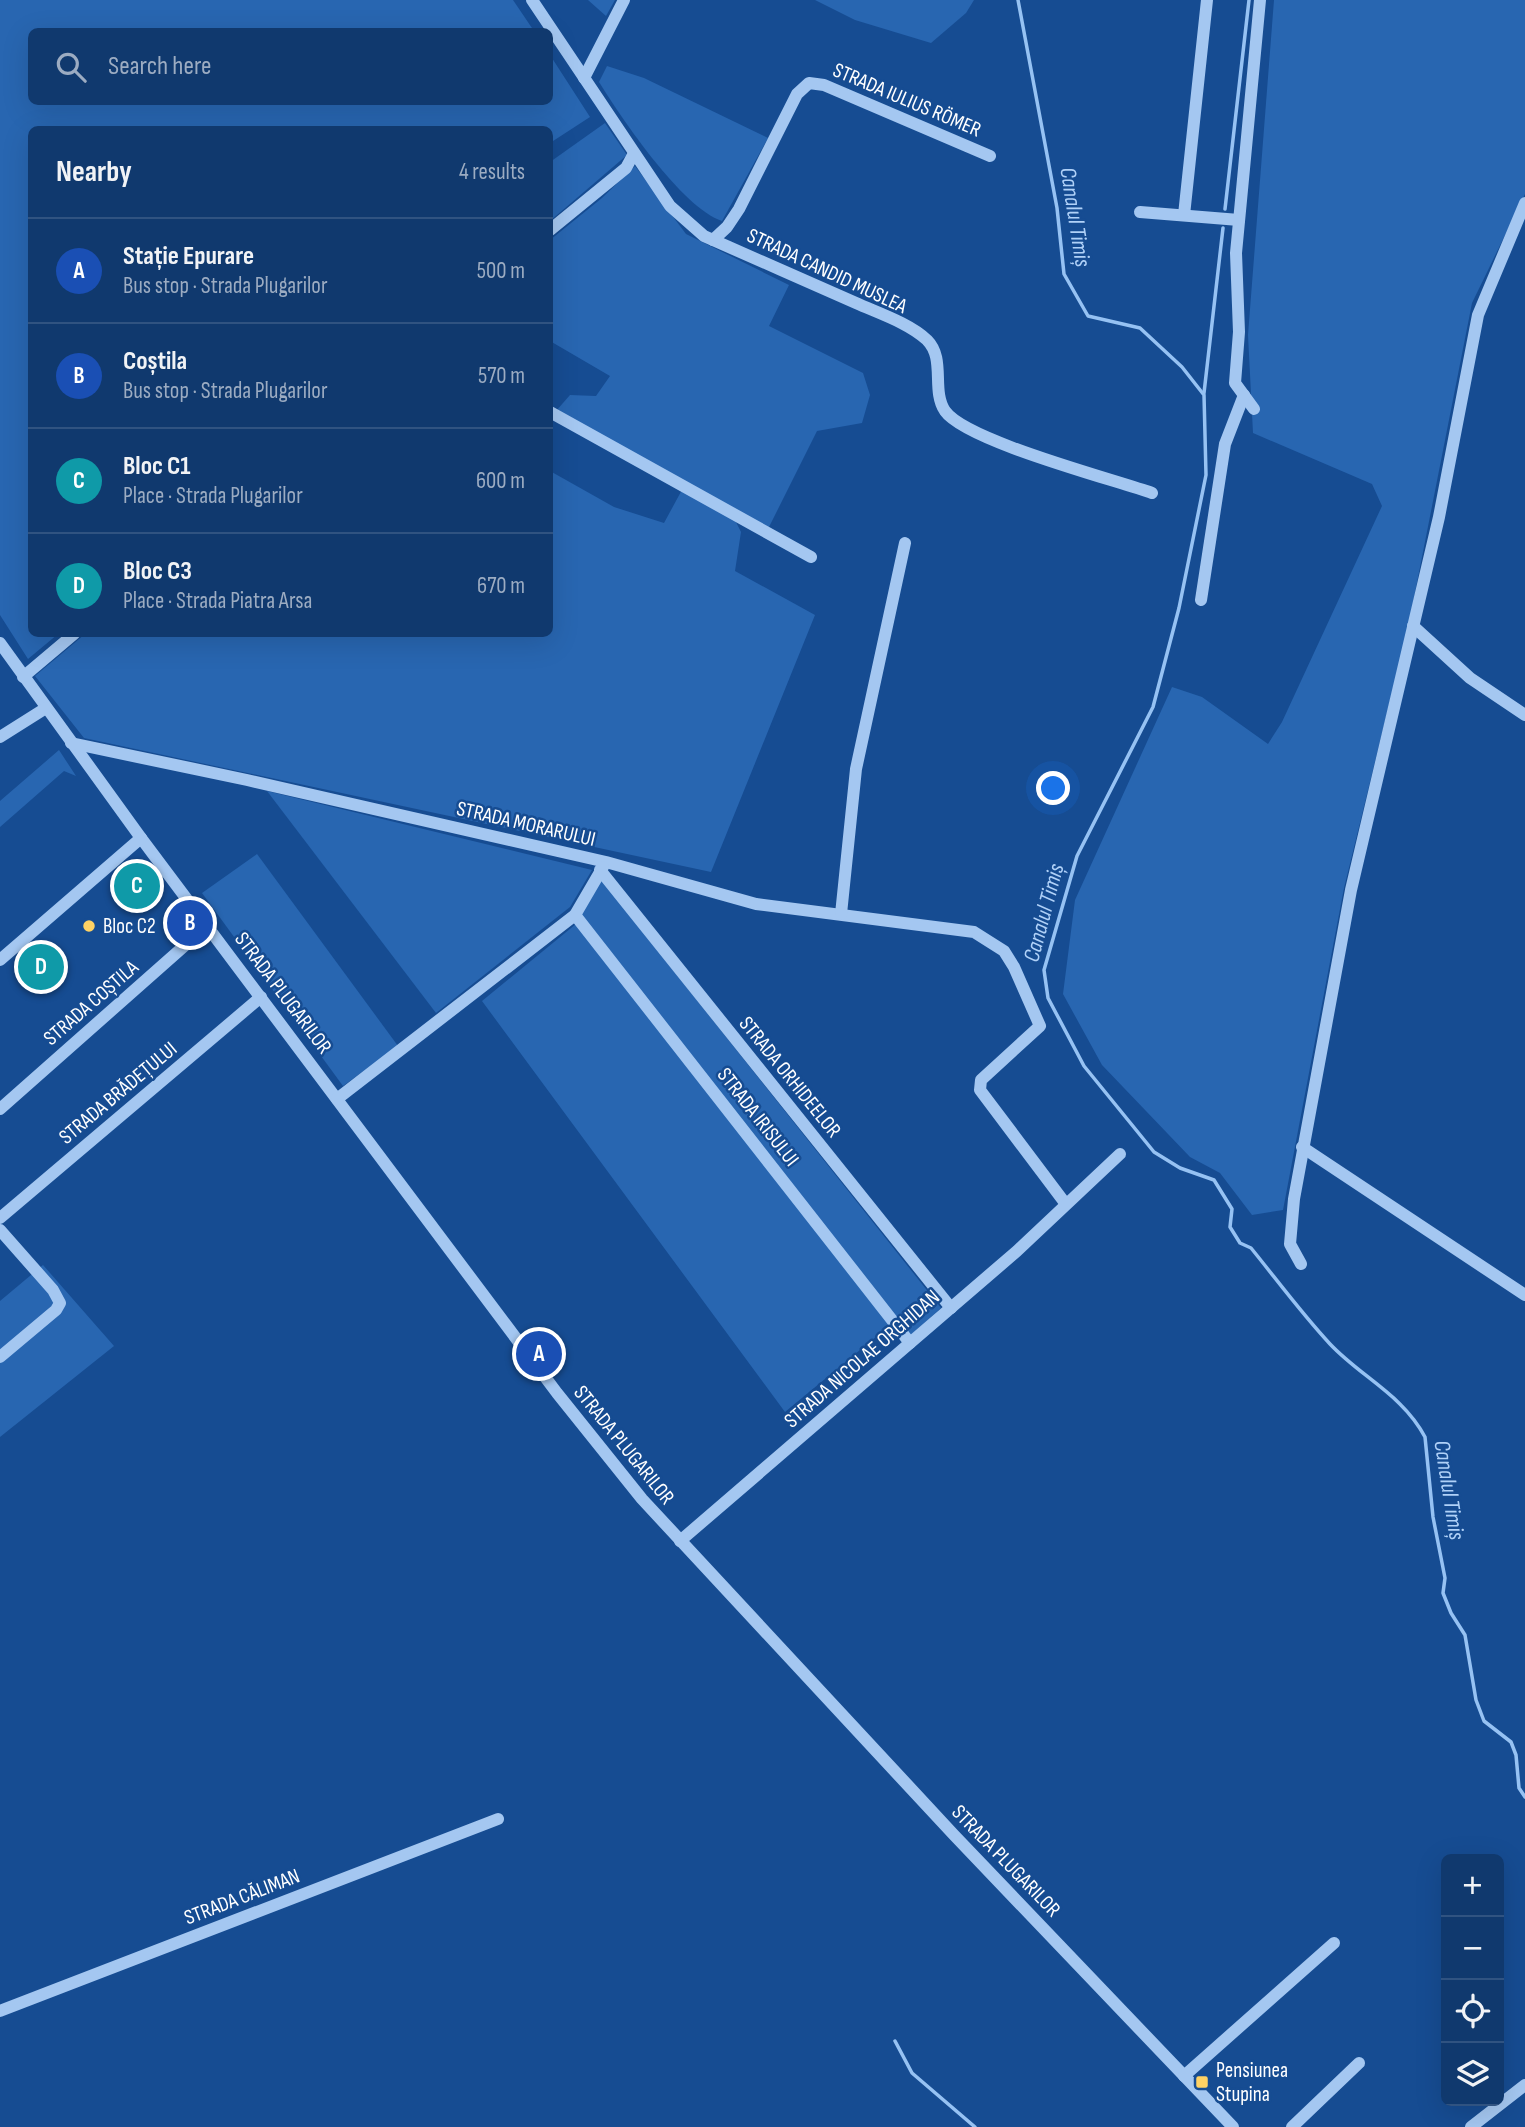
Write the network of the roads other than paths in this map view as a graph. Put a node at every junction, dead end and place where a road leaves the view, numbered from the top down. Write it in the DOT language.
graph roads {
  1 [pos="532,0"];
  2 [pos="624,0"];
  3 [pos="1207,0"];
  4 [pos="1260,0"];
  5 [pos="551,28"];
  6 [pos="553,32"];
  7 [pos="584,78"];
  8 [pos="633,155"];
  9 [pos="990,156"];
  10 [pos="1525,203"];
  11 [pos="1140,212"];
  12 [pos="1184,215"];
  13 [pos="1239,220"];
  14 [pos="553,228"];
  15 [pos="713,240"];
  16 [pos="1244,395"];
  17 [pos="1254,409"];
  18 [pos="553,414"];
  19 [pos="1152,493"];
  20 [pos="905,543"];
  21 [pos="811,557"];
  22 [pos="1201,600"];
  23 [pos="1413,626"];
  24 [pos="70,637"];
  25 [pos="0,643"];
  26 [pos="23,677"];
  27 [pos="46,708"];
  28 [pos="1525,715"];
  29 [pos="0,737"];
  30 [pos="71,743"];
  31 [pos="141,838"];
  32 [pos="603,866"];
  33 [pos="841,914"];
  34 [pos="575,915"];
  35 [pos="208,925"];
  36 [pos="0,960"];
  37 [pos="261,997"];
  38 [pos="337,1099"];
  39 [pos="0,1109"];
  40 [pos="1302,1147"];
  41 [pos="1120,1154"];
  42 [pos="1065,1203"];
  43 [pos="0,1218"];
  44 [pos="0,1230"];
  45 [pos="1301,1264"];
  46 [pos="1525,1295"];
  47 [pos="951,1308"];
  48 [pos="910,1343"];
  49 [pos="0,1357"];
  50 [pos="680,1541"];
  51 [pos="498,1819"];
  52 [pos="1335,1943"];
  53 [pos="0,2011"];
  54 [pos="1359,2063"];
  55 [pos="1184,2076"];
  56 [pos="1525,2085"];
  57 [pos="1233,2127"];
  58 [pos="1293,2127"];
  59 [pos="1471,2127"];
  1 -- 5 [label="street, STRADA CANDID MUSLEA"];
  2 -- 7 [label="street"];
  3 -- 12 [label="street"];
  4 -- 13 [label="street"];
  6 -- 7 [label="street, STRADA CANDID MUSLEA"];
  7 -- 8 [label="street, STRADA CANDID MUSLEA"];
  8 -- 14 [label="street"];
  8 -- 15 [label="street, STRADA CANDID MUSLEA"];
  9 -- 15 [label="street, STRADA IULIUS RÖMER"];
  10 -- 23 [label="street"];
  11 -- 12 [label="street"];
  12 -- 13 [label="street"];
  13 -- 16 [label="street"];
  15 -- 19 [label="street, STRADA CANDID MUSLEA"];
  16 -- 17 [label="street"];
  16 -- 22 [label="street"];
  18 -- 21 [label="street"];
  20 -- 33 [label="street"];
  23 -- 28 [label="street"];
  23 -- 40 [label="street"];
  24 -- 26 [label="street"];
  25 -- 26 [label="street, STRADA PLUGARILOR"];
  26 -- 27 [label="street, STRADA PLUGARILOR"];
  27 -- 29 [label="street"];
  27 -- 30 [label="street, STRADA PLUGARILOR"];
  30 -- 31 [label="street, STRADA PLUGARILOR"];
  30 -- 32 [label="street, STRADA MORARULUI"];
  31 -- 35 [label="street, STRADA PLUGARILOR"];
  31 -- 36 [label="street"];
  32 -- 33 [label="street, STRADA MORARULUI"];
  32 -- 34 [label="street"];
  32 -- 47 [label="street, STRADA ORHIDEELOR"];
  33 -- 42 [label="street, STRADA MORARULUI"];
  34 -- 38 [label="street"];
  34 -- 48 [label="street, STRADA IRISULUI"];
  35 -- 37 [label="street, STRADA PLUGARILOR"];
  35 -- 39 [label="street, STRADA COȘTILA"];
  37 -- 38 [label="street, STRADA PLUGARILOR"];
  37 -- 43 [label="street, STRADA BRĂDEȚULUI"];
  38 -- 50 [label="street, STRADA PLUGARILOR"];
  40 -- 45 [label="street"];
  40 -- 46 [label="street"];
  41 -- 42 [label="street, STRADA NICOLAE ORGHIDAN"];
  42 -- 47 [label="street, STRADA NICOLAE ORGHIDAN"];
  44 -- 49 [label="street"];
  47 -- 48 [label="street, STRADA NICOLAE ORGHIDAN"];
  48 -- 50 [label="street, STRADA NICOLAE ORGHIDAN"];
  50 -- 55 [label="street, STRADA PLUGARILOR"];
  51 -- 53 [label="street, STRADA CĂLIMAN"];
  52 -- 55 [label="street"];
  54 -- 58 [label="street"];
  55 -- 57 [label="street, STRADA PLUGARILOR"];
  56 -- 59 [label="street"];
}
